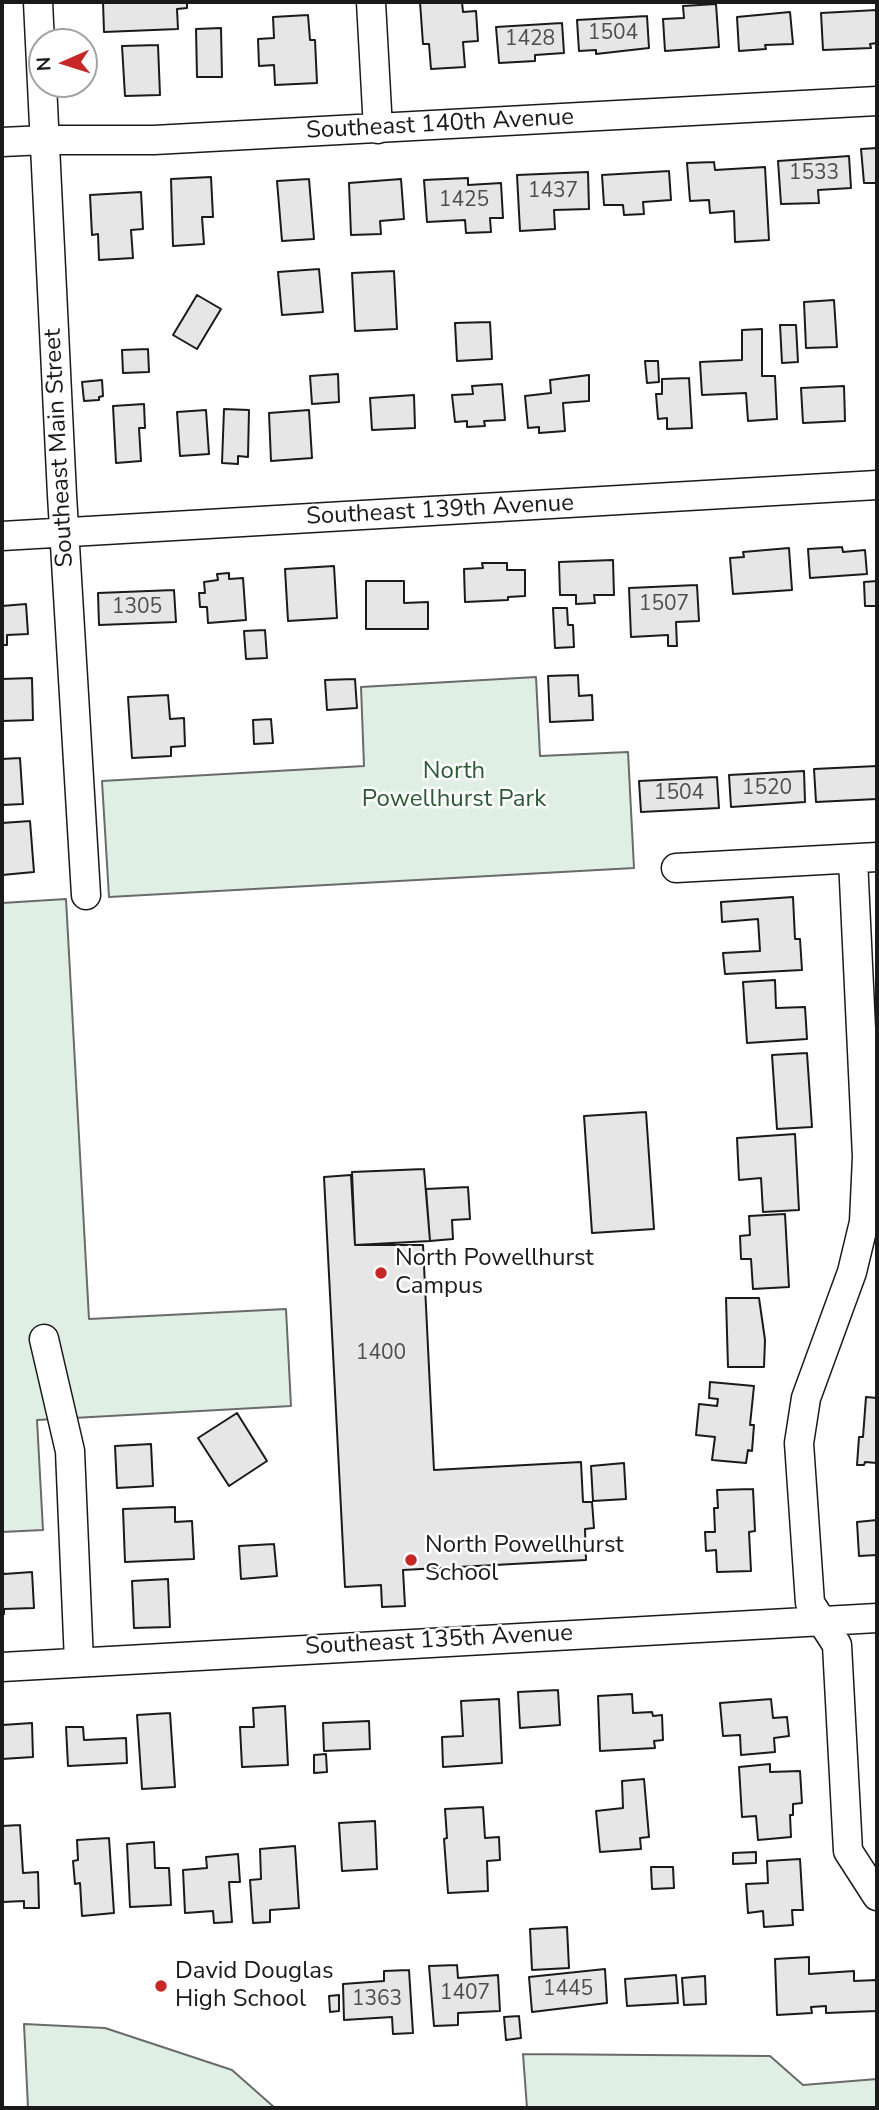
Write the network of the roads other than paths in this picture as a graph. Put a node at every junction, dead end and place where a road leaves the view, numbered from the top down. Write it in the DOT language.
graph roads {
  1 [pos="38,2"];
  2 [pos="371,2"];
  3 [pos="877,101"];
  4 [pos="379,129"];
  5 [pos="45,140"];
  6 [pos="2,142"];
  7 [pos="877,485"];
  8 [pos="64,532"];
  9 [pos="2,536"];
  10 [pos="865,858"];
  11 [pos="676,868"];
  12 [pos="86,895"];
  13 [pos="44,1339"];
  14 [pos="877,1618"];
  15 [pos="821,1620"];
  16 [pos="79,1662"];
  17 [pos="2,1667"];
  18 [pos="877,1896"];
  1 -- 5 [label="street, Southeast Main Street"];
  2 -- 4 [label="street"];
  3 -- 4 [label="street, Southeast 140th Avenue"];
  4 -- 5 [label="street, Southeast 140th Avenue"];
  5 -- 6 [label="street, Southeast 140th Avenue"];
  5 -- 8 [label="street, Southeast Main Street"];
  7 -- 8 [label="street, Southeast 139th Avenue"];
  8 -- 9 [label="street, Southeast 139th Avenue"];
  8 -- 12 [label="street, Southeast Main Street"];
  10 -- 11 [label="street"];
  10 -- 15 [label="street"];
  13 -- 16 [label="street"];
  14 -- 15 [label="street, Southeast 135th Avenue"];
  15 -- 16 [label="street, Southeast 135th Avenue"];
  15 -- 18 [label="street"];
  16 -- 17 [label="street, Southeast 135th Avenue"];
}
